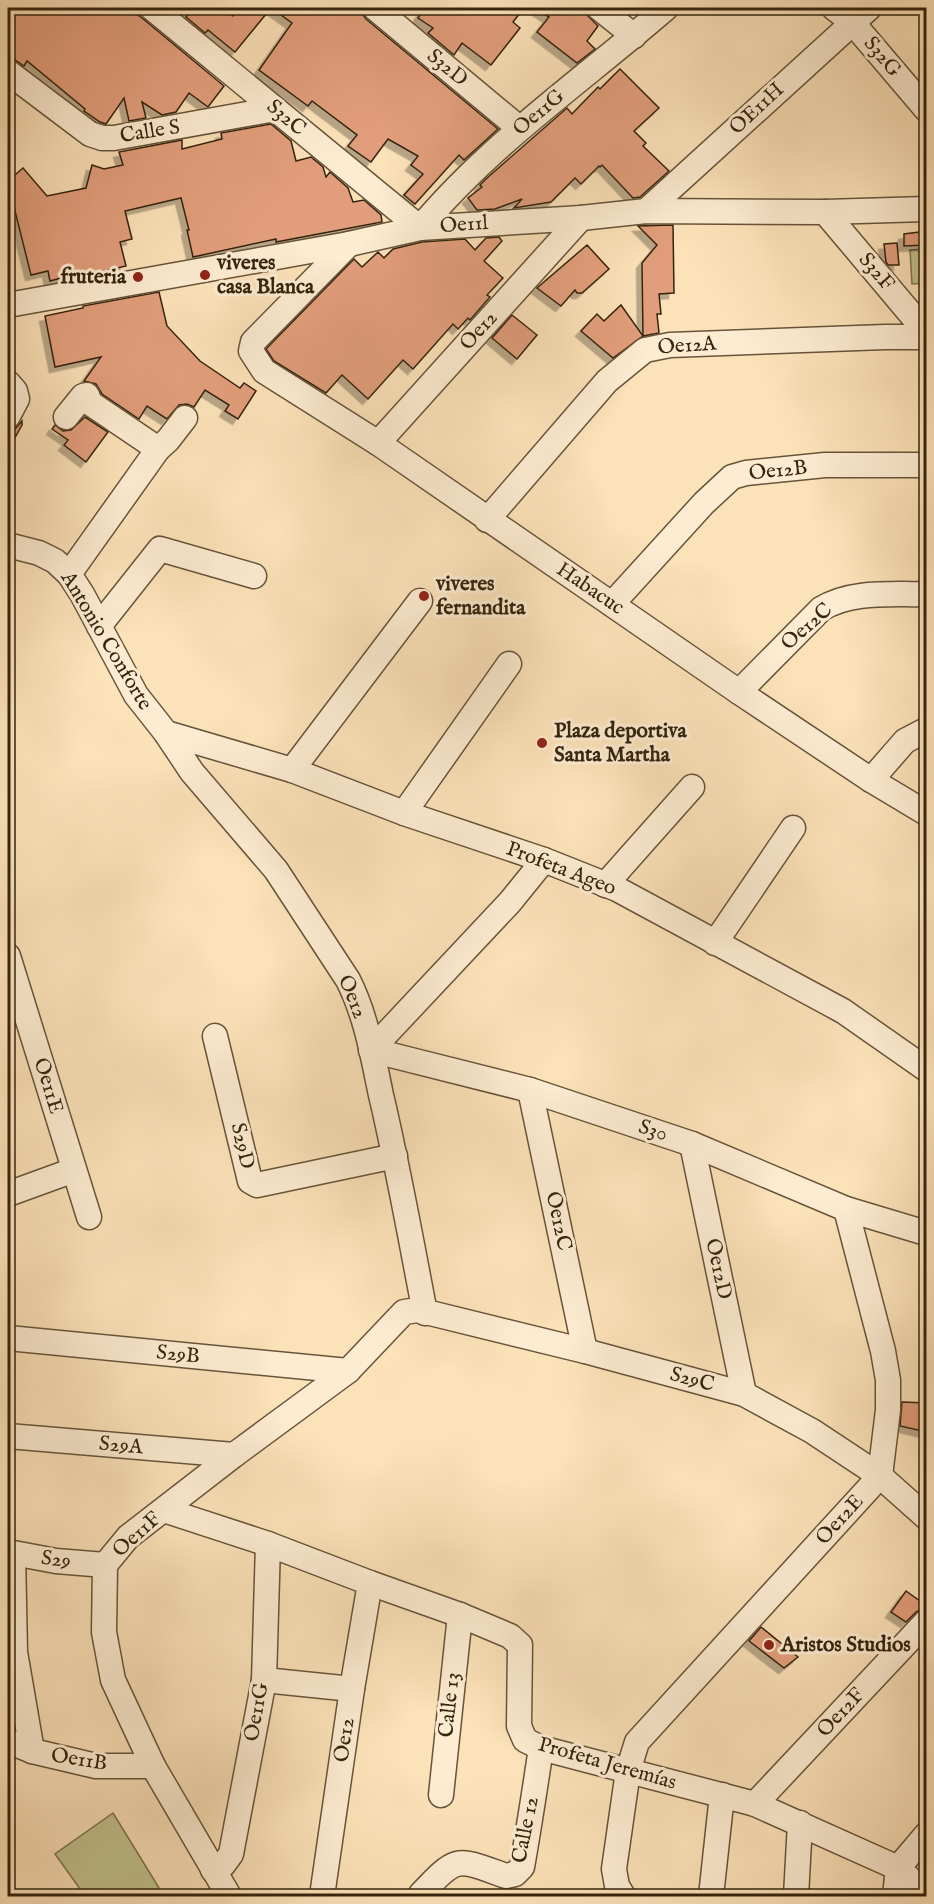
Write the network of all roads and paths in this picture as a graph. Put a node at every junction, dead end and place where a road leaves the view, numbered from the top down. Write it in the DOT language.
graph roads {
  1 [pos="152,8"];
  2 [pos="375,8"];
  3 [pos="599,8"];
  4 [pos="666,8"];
  5 [pos="852,12"];
  6 [pos="634,36"];
  7 [pos="8,72"];
  8 [pos="275,109"];
  9 [pos="927,110"];
  10 [pos="519,128"];
  11 [pos="927,208"];
  12 [pos="646,211"];
  13 [pos="825,212"];
  14 [pos="581,218"];
  15 [pos="420,228"];
  16 [pos="349,244"];
  17 [pos="8,305"];
  18 [pos="927,332"];
  19 [pos="927,337"];
  20 [pos="8,383"];
  21 [pos="8,416"];
  22 [pos="66,417"];
  23 [pos="185,418"];
  24 [pos="378,444"];
  25 [pos="158,449"];
  26 [pos="927,465"];
  27 [pos="487,520"];
  28 [pos="8,545"];
  29 [pos="69,574"];
  30 [pos="254,576"];
  31 [pos="927,594"];
  32 [pos="420,601"];
  33 [pos="612,604"];
  34 [pos="99,626"];
  35 [pos="509,664"];
  36 [pos="739,692"];
  37 [pos="927,730"];
  38 [pos="166,733"];
  39 [pos="292,770"];
  40 [pos="871,780"];
  41 [pos="692,787"];
  42 [pos="404,813"];
  43 [pos="927,813"];
  44 [pos="793,828"];
  45 [pos="544,860"];
  46 [pos="606,885"];
  47 [pos="715,943"];
  48 [pos="8,956"];
  49 [pos="215,1036"];
  50 [pos="371,1050"];
  51 [pos="927,1069"];
  52 [pos="530,1090"];
  53 [pos="692,1144"];
  54 [pos="395,1156"];
  55 [pos="74,1170"];
  56 [pos="8,1194"];
  57 [pos="846,1209"];
  58 [pos="89,1217"];
  59 [pos="927,1233"];
  60 [pos="425,1313"];
  61 [pos="8,1338"];
  62 [pos="585,1351"];
  63 [pos="348,1371"];
  64 [pos="744,1394"];
  65 [pos="8,1436"];
  66 [pos="234,1455"];
  67 [pos="879,1476"];
  68 [pos="164,1509"];
  69 [pos="927,1517"];
  70 [pos="268,1544"];
  71 [pos="10,1553"];
  72 [pos="105,1565"];
  73 [pos="370,1583"];
  74 [pos="460,1615"];
  75 [pos="927,1622"];
  76 [pos="264,1680"];
  77 [pos="352,1689"];
  78 [pos="8,1741"];
  79 [pos="541,1748"];
  80 [pos="32,1751"];
  81 [pos="153,1766"];
  82 [pos="628,1771"];
  83 [pos="441,1795"];
  84 [pos="722,1795"];
  85 [pos="755,1804"];
  86 [pos="800,1823"];
  87 [pos="927,1835"];
  88 [pos="898,1868"];
  89 [pos="213,1870"];
  90 [pos="421,1894"];
  91 [pos="927,1894"];
  92 [pos="229,1896"];
  93 [pos="322,1896"];
  94 [pos="623,1896"];
  95 [pos="711,1896"];
  96 [pos="796,1896"];
  97 [pos="896,1896"];
  1 -- 8 [label="street, S32C"];
  2 -- 10 [label="street, S32D"];
  3 -- 6 [label="street"];
  4 -- 6 [label="street, Oe11G"];
  5 -- 9 [label="street, S32G"];
  5 -- 12 [label="street, OE11H"];
  6 -- 10 [label="street, Oe11G"];
  7 -- 8 [label="street, Calle S"];
  8 -- 15 [label="street, S32C"];
  10 -- 15 [label="street, Oe11G"];
  11 -- 13 [label="street, Oe11l"];
  12 -- 13 [label="street, Oe11l"];
  12 -- 14 [label="street, Oe11l"];
  13 -- 18 [label="street, S32F"];
  14 -- 15 [label="street, Oe11l"];
  14 -- 24 [label="street, Oe12"];
  15 -- 16 [label="street, Oe11l"];
  16 -- 17 [label="street, Oe11l"];
  16 -- 24 [label="street, Habacuc"];
  19 -- 27 [label="street, Oe12A"];
  20 -- 21 [label="street"];
  22 -- 25 [label="street"];
  23 -- 25 [label="street"];
  24 -- 27 [label="street, Habacuc"];
  25 -- 29 [label="street"];
  26 -- 33 [label="street, Oe12B"];
  27 -- 33 [label="street, Habacuc"];
  28 -- 29 [label="street, Antonio Conforte"];
  29 -- 34 [label="street, Antonio Conforte"];
  30 -- 34 [label="street"];
  31 -- 36 [label="street, Oe12C"];
  32 -- 39 [label="street"];
  33 -- 36 [label="street, Habacuc"];
  34 -- 38 [label="street, Antonio Conforte"];
  35 -- 42 [label="street"];
  36 -- 40 [label="street, Habacuc"];
  37 -- 40 [label="street"];
  38 -- 39 [label="street, Profeta Ageo"];
  38 -- 50 [label="street, Oe12"];
  39 -- 42 [label="street, Profeta Ageo"];
  40 -- 43 [label="street, Habacuc"];
  41 -- 46 [label="street"];
  42 -- 45 [label="street, Profeta Ageo"];
  44 -- 47 [label="street"];
  45 -- 46 [label="street, Profeta Ageo"];
  45 -- 50 [label="street"];
  46 -- 47 [label="street, Profeta Ageo"];
  47 -- 51 [label="street, Profeta Ageo"];
  48 -- 55 [label="street, Oe11E"];
  49 -- 54 [label="street, S29D"];
  50 -- 52 [label="street, S30"];
  50 -- 54 [label="street, Oe12"];
  52 -- 53 [label="street, S30"];
  52 -- 62 [label="street, Oe12C"];
  53 -- 57 [label="street, S30"];
  53 -- 64 [label="street, Oe12D"];
  54 -- 60 [label="street, Oe12"];
  55 -- 56 [label="street"];
  55 -- 58 [label="street, Oe11E"];
  57 -- 59 [label="street, S30"];
  57 -- 67 [label="street, Oe12E"];
  60 -- 62 [label="street, S29C"];
  60 -- 63 [label="street, Oe11F"];
  61 -- 63 [label="street, S29B"];
  62 -- 64 [label="street, S29C"];
  63 -- 66 [label="street, Oe11F"];
  64 -- 67 [label="street, S29C"];
  65 -- 66 [label="street, S29A"];
  66 -- 68 [label="street, Oe11F"];
  67 -- 69 [label="street, S29C"];
  67 -- 82 [label="street, Oe12E"];
  68 -- 70 [label="street, Profeta Jeremías"];
  68 -- 72 [label="street, Oe11F"];
  70 -- 73 [label="street, Profeta Jeremías"];
  70 -- 76 [label="street, Oe11G"];
  71 -- 72 [label="street, S29"];
  71 -- 80 [label="street"];
  72 -- 81 [label="street, Oe11F"];
  73 -- 74 [label="street, Profeta Jeremías"];
  73 -- 77 [label="street, Oe12"];
  74 -- 79 [label="street, Profeta Jeremías"];
  74 -- 83 [label="street, Calle 13"];
  75 -- 85 [label="street, Oe12F"];
  76 -- 77 [label="street"];
  76 -- 89 [label="street, Oe11G"];
  77 -- 93 [label="street, Oe12"];
  78 -- 80 [label="street, Oe11B"];
  79 -- 82 [label="street, Profeta Jeremías"];
  79 -- 90 [label="street, Calle 12"];
  80 -- 81 [label="street, Oe11B"];
  81 -- 89 [label="street, Oe11F"];
  82 -- 84 [label="street, Profeta Jeremías"];
  82 -- 94 [label="street, Oe12E"];
  84 -- 85 [label="street, Profeta Jeremías"];
  84 -- 95 [label="street"];
  85 -- 86 [label="street, Profeta Jeremías"];
  86 -- 88 [label="street, Profeta Jeremías"];
  86 -- 96 [label="street"];
  87 -- 88 [label="street"];
  88 -- 91 [label="street, Profeta Jeremías"];
  88 -- 97 [label="street"];
  89 -- 92 [label="street, Oe11F"];
}
